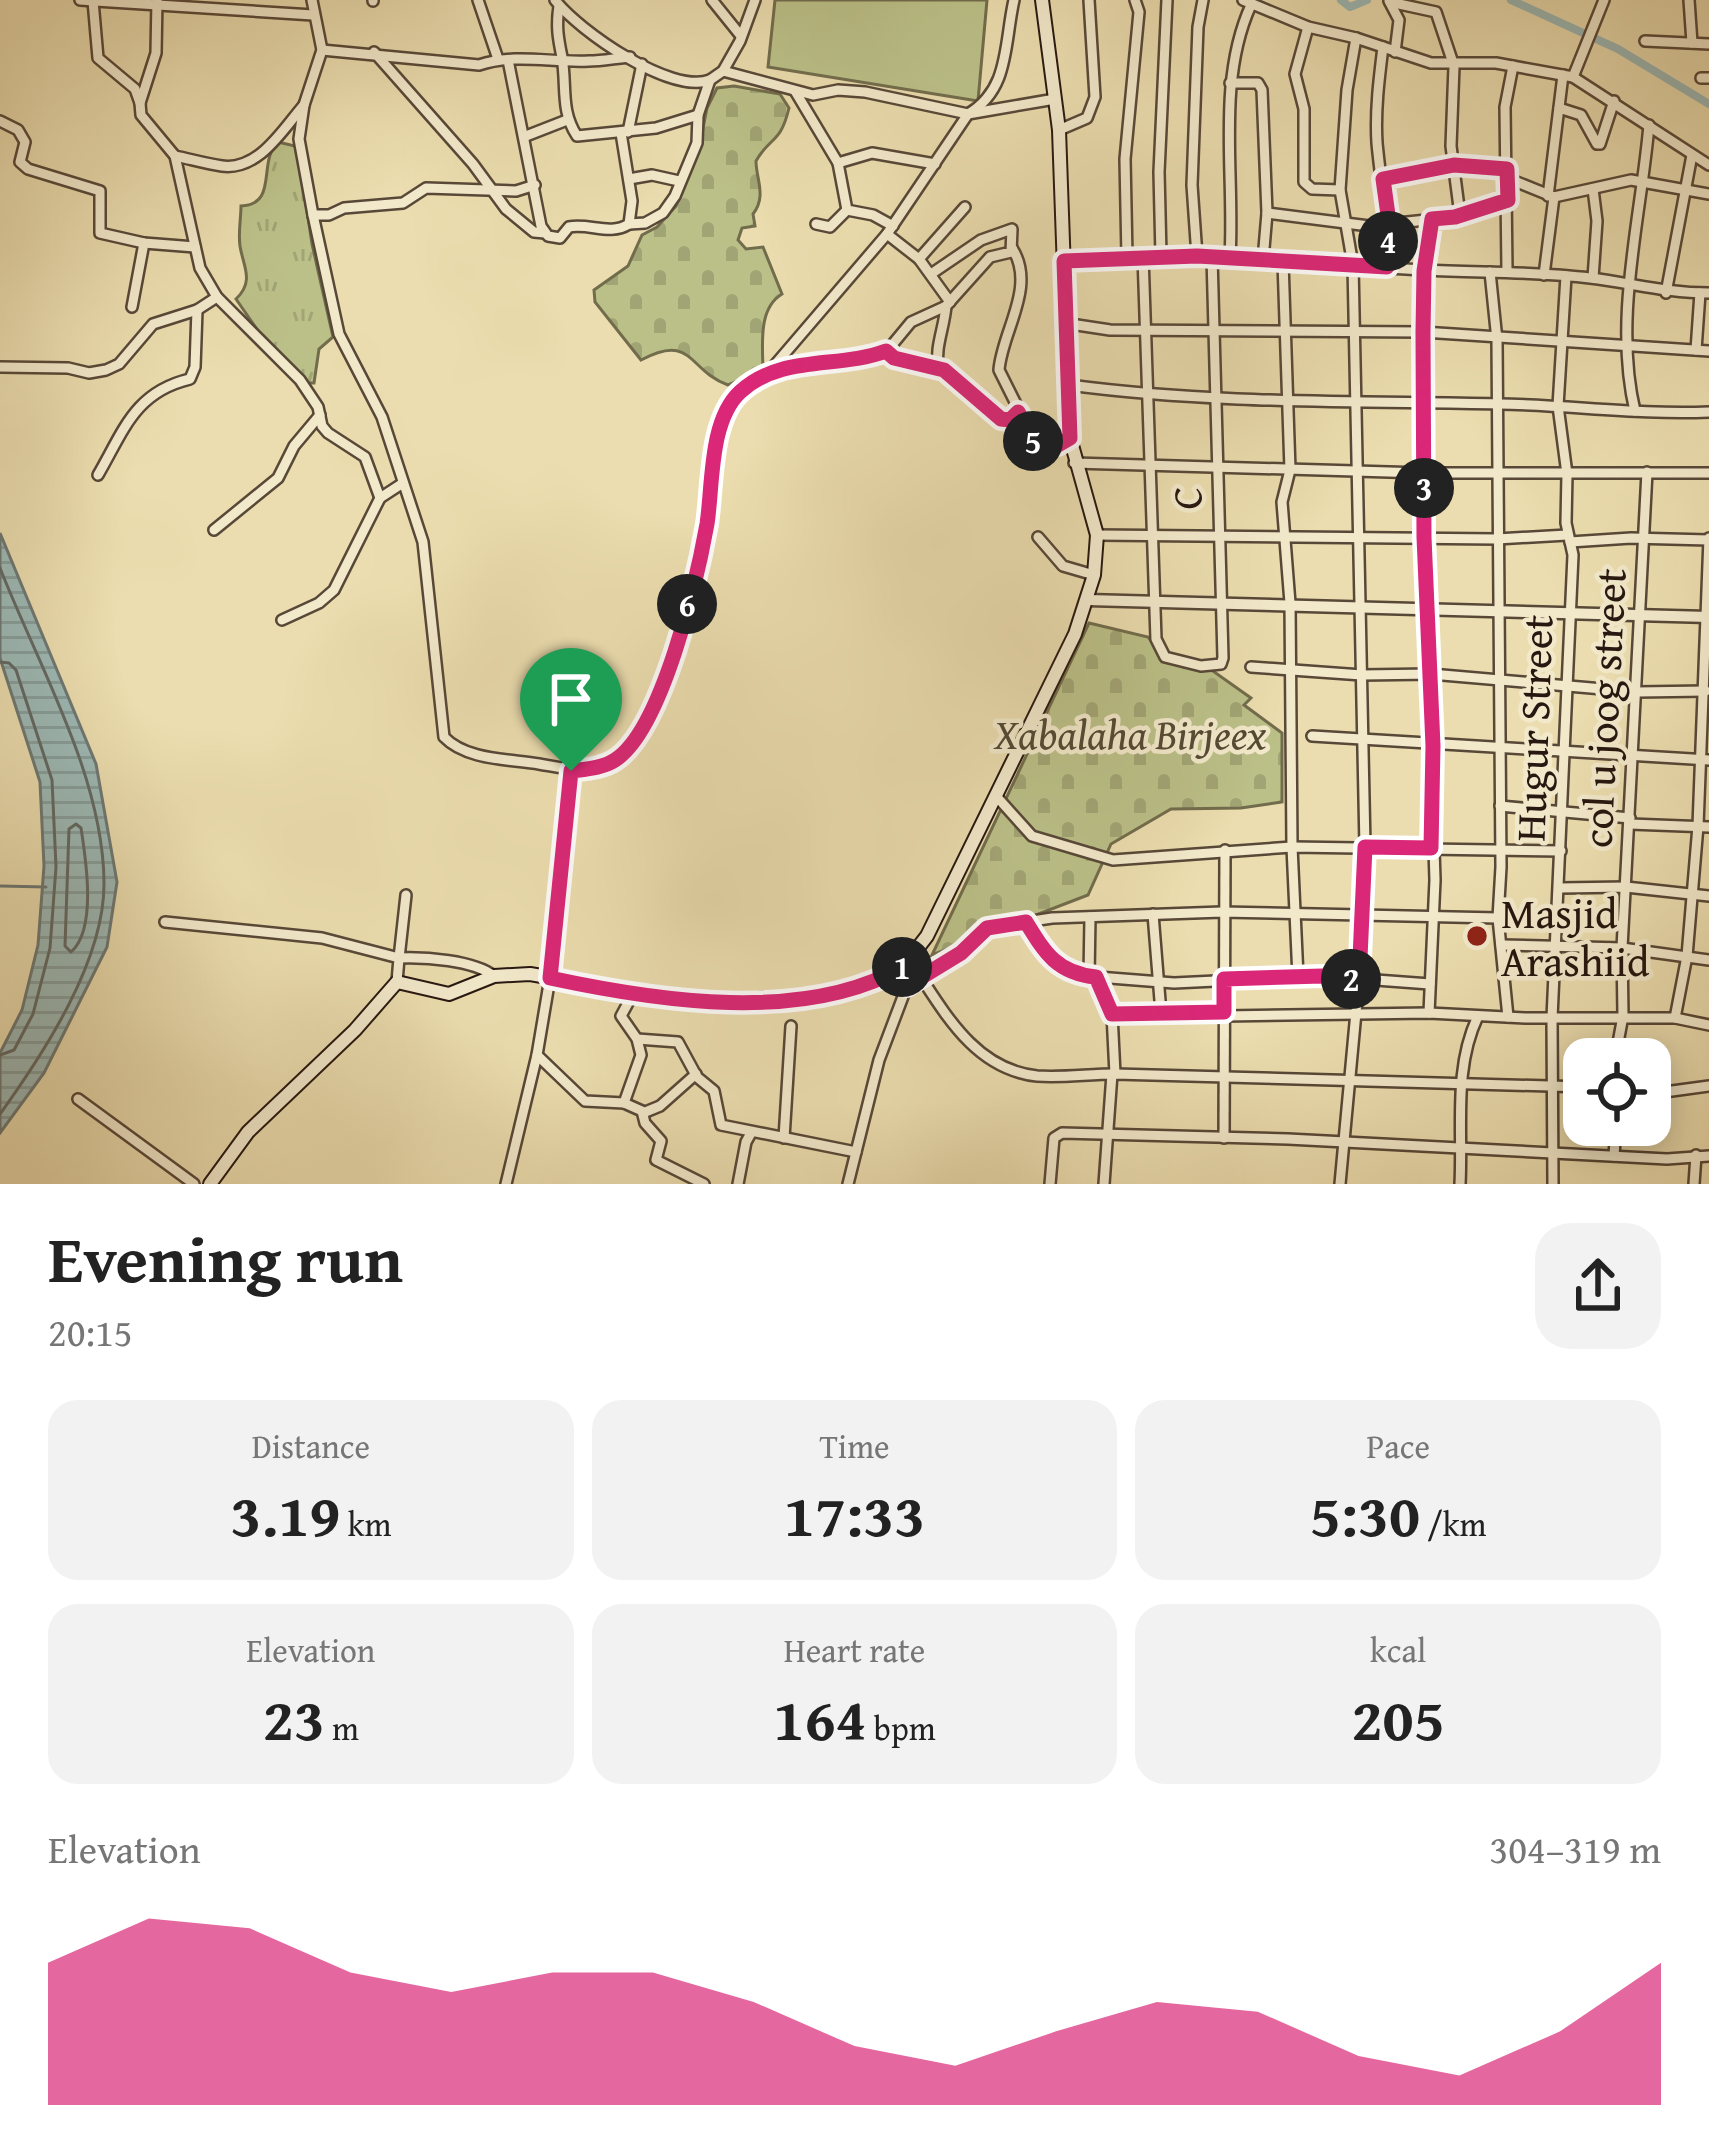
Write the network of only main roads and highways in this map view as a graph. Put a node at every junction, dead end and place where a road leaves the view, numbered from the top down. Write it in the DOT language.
graph roads {
  1 [pos="1042,0"];
  2 [pos="210,1184"];
  1 -- 2 [label="main road"];
}
